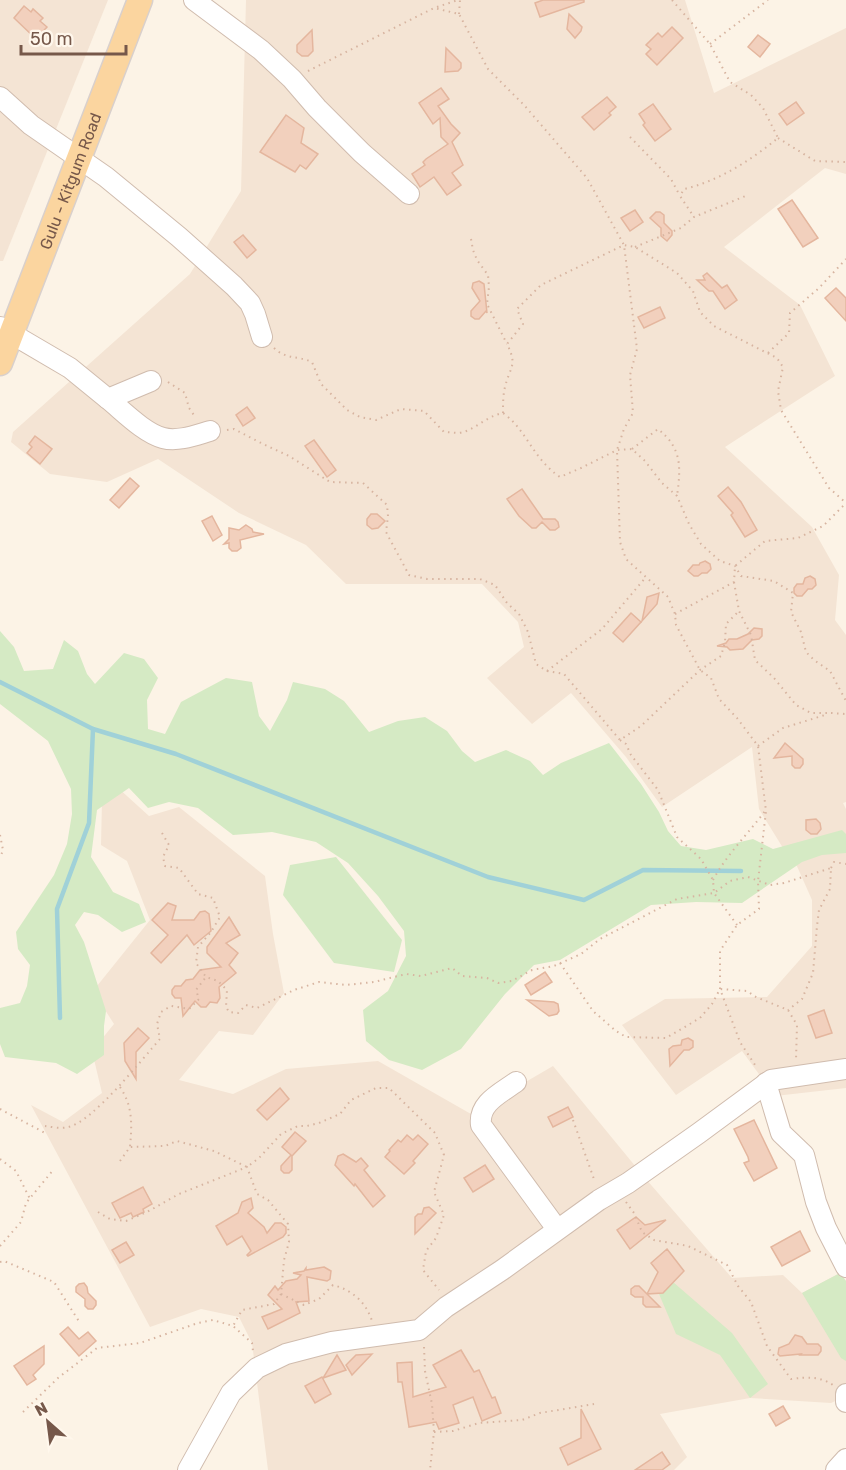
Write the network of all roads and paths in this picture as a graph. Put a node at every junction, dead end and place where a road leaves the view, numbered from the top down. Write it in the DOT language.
graph roads {
  1 [pos="140,0"];
  2 [pos="194,0"];
  3 [pos="459,0"];
  4 [pos="672,0"];
  5 [pos="768,0"];
  6 [pos="434,8"];
  7 [pos="459,14"];
  8 [pos="710,44"];
  9 [pos="292,79"];
  10 [pos="0,97"];
  11 [pos="630,137"];
  12 [pos="778,138"];
  13 [pos="79,158"];
  14 [pos="846,162"];
  15 [pos="409,194"];
  16 [pos="748,195"];
  17 [pos="680,196"];
  18 [pos="694,217"];
  19 [pos="471,238"];
  20 [pos="624,245"];
  21 [pos="635,247"];
  22 [pos="846,259"];
  23 [pos="7,330"];
  24 [pos="262,338"];
  25 [pos="507,344"];
  26 [pos="768,353"];
  27 [pos="0,363"];
  28 [pos="158,380"];
  29 [pos="108,399"];
  30 [pos="502,412"];
  31 [pos="210,431"];
  32 [pos="632,449"];
  33 [pos="617,450"];
  34 [pos="677,496"];
  35 [pos="846,503"];
  36 [pos="735,566"];
  37 [pos="646,577"];
  38 [pos="734,582"];
  39 [pos="739,611"];
  40 [pos="675,614"];
  41 [pos="700,670"];
  42 [pos="547,671"];
  43 [pos="846,701"];
  44 [pos="830,713"];
  45 [pos="846,714"];
  46 [pos="620,740"];
  47 [pos="758,746"];
  48 [pos="766,811"];
  49 [pos="162,833"];
  50 [pos="0,835"];
  51 [pos="0,858"];
  52 [pos="846,864"];
  53 [pos="831,868"];
  54 [pos="713,880"];
  55 [pos="758,881"];
  56 [pos="714,893"];
  57 [pos="737,925"];
  58 [pos="560,963"];
  59 [pos="206,977"];
  60 [pos="720,988"];
  61 [pos="788,1010"];
  62 [pos="846,1069"];
  63 [pos="786,1078"];
  64 [pos="516,1082"];
  65 [pos="766,1083"];
  66 [pos="119,1087"];
  67 [pos="0,1109"];
  68 [pos="573,1119"];
  69 [pos="45,1126"];
  70 [pos="47,1134"];
  71 [pos="130,1147"];
  72 [pos="0,1160"];
  73 [pos="120,1161"];
  74 [pos="247,1167"];
  75 [pos="54,1169"];
  76 [pos="30,1199"];
  77 [pos="599,1200"];
  78 [pos="98,1212"];
  79 [pos="558,1229"];
  80 [pos="0,1246"];
  81 [pos="0,1262"];
  82 [pos="846,1267"];
  83 [pos="281,1294"];
  84 [pos="446,1307"];
  85 [pos="80,1323"];
  86 [pos="233,1326"];
  87 [pos="418,1330"];
  88 [pos="376,1335"];
  89 [pos="258,1368"];
  90 [pos="844,1394"];
  91 [pos="594,1404"];
  92 [pos="23,1412"];
  93 [pos="434,1432"];
  94 [pos="846,1460"];
  95 [pos="188,1470"];
  96 [pos="430,1470"];
  97 [pos="836,1470"];
  1 -- 13 [label="main road, Gulu - Kitgum Road"];
  2 -- 9 [label="street"];
  3 -- 6 [label="path"];
  3 -- 7 [label="path"];
  4 -- 8 [label="path"];
  5 -- 8 [label="path"];
  6 -- 7 [label="path"];
  6 -- 9 [label="path"];
  7 -- 20 [label="path"];
  8 -- 12 [label="path"];
  9 -- 15 [label="street"];
  10 -- 13 [label="street"];
  11 -- 17 [label="path"];
  12 -- 14 [label="path"];
  12 -- 17 [label="path"];
  13 -- 23 [label="main road, Gulu - Kitgum Road"];
  13 -- 24 [label="street"];
  16 -- 18 [label="path"];
  17 -- 18 [label="path"];
  18 -- 21 [label="path"];
  19 -- 25 [label="path"];
  20 -- 21 [label="path"];
  20 -- 25 [label="path"];
  20 -- 33 [label="path"];
  21 -- 26 [label="path"];
  22 -- 26 [label="path"];
  23 -- 27 [label="main road, Gulu - Kitgum Road"];
  23 -- 29 [label="street"];
  24 -- 30 [label="path"];
  25 -- 30 [label="path"];
  26 -- 35 [label="path"];
  28 -- 29 [label="street"];
  28 -- 31 [label="path"];
  29 -- 31 [label="street"];
  30 -- 33 [label="path"];
  31 -- 42 [label="path"];
  32 -- 33 [label="path"];
  32 -- 34 [label="path"];
  32 -- 34 [label="path"];
  33 -- 37 [label="path"];
  34 -- 36 [label="path"];
  35 -- 36 [label="path"];
  36 -- 38 [label="path"];
  36 -- 43 [label="path"];
  37 -- 40 [label="path"];
  37 -- 42 [label="path"];
  38 -- 39 [label="path"];
  38 -- 40 [label="path"];
  39 -- 41 [label="path"];
  39 -- 44 [label="path"];
  40 -- 41 [label="path"];
  41 -- 46 [label="path"];
  41 -- 47 [label="path"];
  42 -- 46 [label="path"];
  44 -- 45 [label="path"];
  44 -- 47 [label="path"];
  46 -- 54 [label="path"];
  47 -- 48 [label="path"];
  48 -- 54 [label="path"];
  48 -- 55 [label="path"];
  49 -- 59 [label="path"];
  50 -- 51 [label="path"];
  52 -- 53 [label="path"];
  53 -- 55 [label="path"];
  53 -- 61 [label="path"];
  54 -- 56 [label="path"];
  55 -- 56 [label="path"];
  55 -- 57 [label="path"];
  56 -- 57 [label="path"];
  56 -- 58 [label="path"];
  57 -- 60 [label="path"];
  58 -- 59 [label="path"];
  58 -- 60 [label="path"];
  59 -- 66 [label="path"];
  60 -- 61 [label="path"];
  60 -- 65 [label="path"];
  61 -- 63 [label="path"];
  62 -- 63 [label="street"];
  63 -- 65 [label="street"];
  64 -- 79 [label="street"];
  65 -- 77 [label="street"];
  65 -- 82 [label="street"];
  66 -- 69 [label="path"];
  66 -- 71 [label="path"];
  67 -- 70 [label="path"];
  68 -- 77 [label="path"];
  71 -- 73 [label="path"];
  71 -- 74 [label="path"];
  72 -- 76 [label="path"];
  74 -- 78 [label="path"];
  74 -- 83 [label="path"];
  74 -- 84 [label="path"];
  75 -- 76 [label="path"];
  76 -- 80 [label="path"];
  77 -- 79 [label="street"];
  77 -- 90 [label="path"];
  79 -- 84 [label="street"];
  81 -- 85 [label="path"];
  83 -- 86 [label="path"];
  83 -- 88 [label="path"];
  84 -- 87 [label="street"];
  86 -- 89 [label="path"];
  86 -- 92 [label="path"];
  87 -- 88 [label="street"];
  87 -- 93 [label="path"];
  88 -- 89 [label="street"];
  89 -- 95 [label="street"];
  91 -- 93 [label="path"];
  93 -- 96 [label="path"];
  94 -- 97 [label="street"];
}
